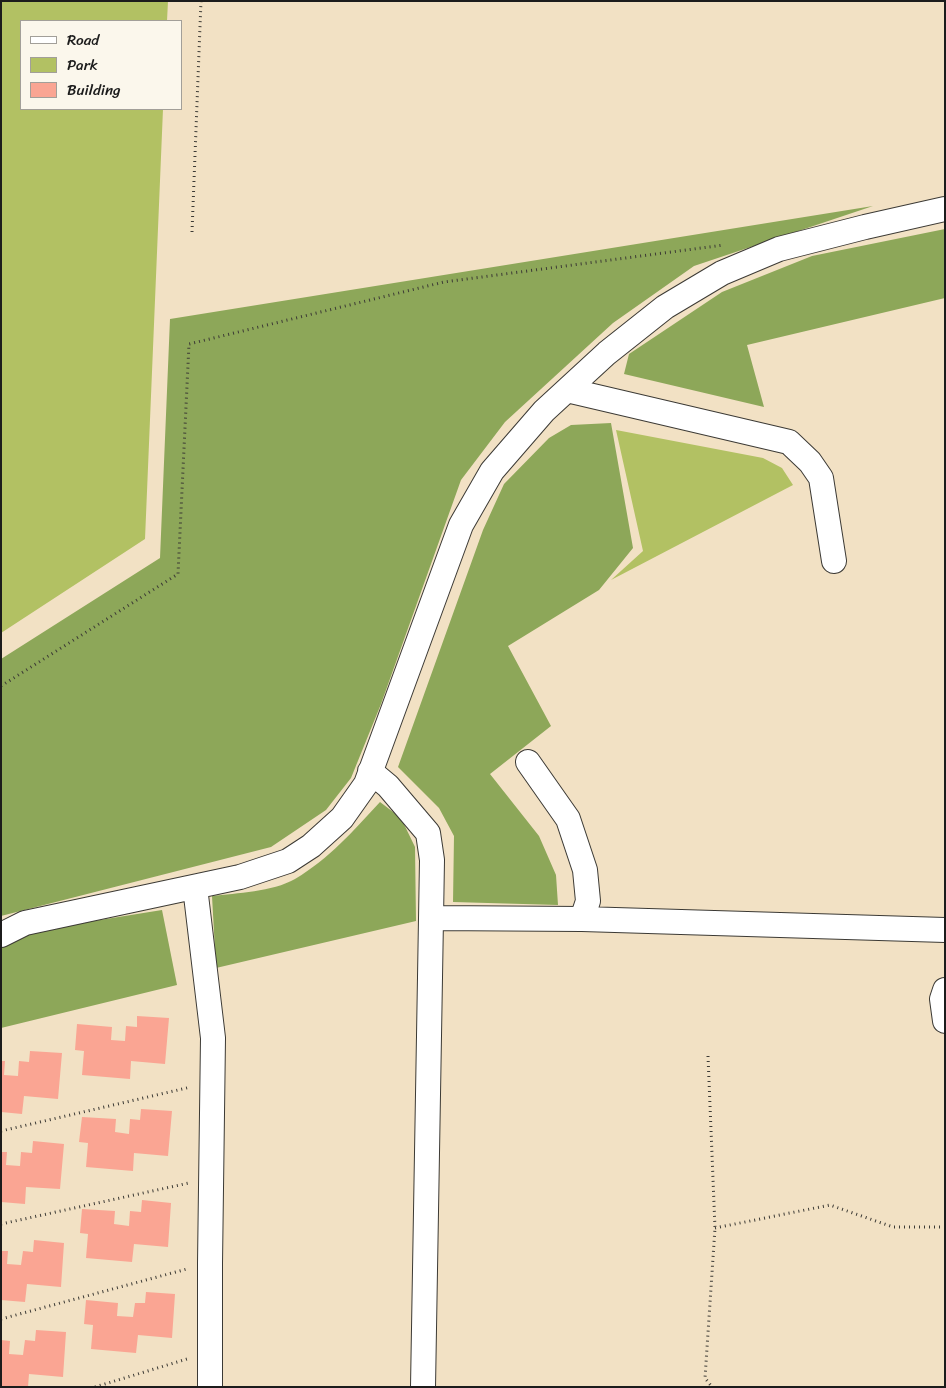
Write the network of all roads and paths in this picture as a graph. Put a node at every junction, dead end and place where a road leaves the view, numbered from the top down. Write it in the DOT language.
graph roads {
  1 [pos="201,1"];
  2 [pos="945,209"];
  3 [pos="192,232"];
  4 [pos="728,245"];
  5 [pos="567,390"];
  6 [pos="834,561"];
  7 [pos="1,686"];
  8 [pos="528,762"];
  9 [pos="370,772"];
  10 [pos="195,887"];
  11 [pos="431,918"];
  12 [pos="582,918"];
  13 [pos="945,930"];
  14 [pos="1,934"];
  15 [pos="945,990"];
  16 [pos="945,1021"];
  17 [pos="708,1056"];
  18 [pos="213,1082"];
  19 [pos="1,1131"];
  20 [pos="212,1178"];
  21 [pos="1,1224"];
  22 [pos="945,1227"];
  23 [pos="715,1228"];
  24 [pos="210,1263"];
  25 [pos="1,1319"];
  26 [pos="210,1352"];
  27 [pos="95,1387"];
  28 [pos="210,1387"];
  29 [pos="423,1387"];
  30 [pos="712,1387"];
  1 -- 3 [label="path"];
  2 -- 5 [label="street"];
  4 -- 7 [label="path"];
  5 -- 6 [label="street"];
  5 -- 9 [label="street"];
  8 -- 12 [label="street"];
  9 -- 10 [label="street"];
  9 -- 11 [label="street"];
  10 -- 14 [label="street"];
  10 -- 18 [label="street"];
  11 -- 12 [label="street"];
  11 -- 29 [label="street"];
  12 -- 13 [label="street"];
  15 -- 16 [label="street"];
  17 -- 23 [label="path"];
  18 -- 19 [label="path"];
  18 -- 20 [label="street"];
  20 -- 21 [label="path"];
  20 -- 24 [label="street"];
  22 -- 23 [label="path"];
  23 -- 30 [label="path"];
  24 -- 25 [label="path"];
  24 -- 26 [label="street"];
  26 -- 27 [label="path"];
  26 -- 28 [label="street"];
}
